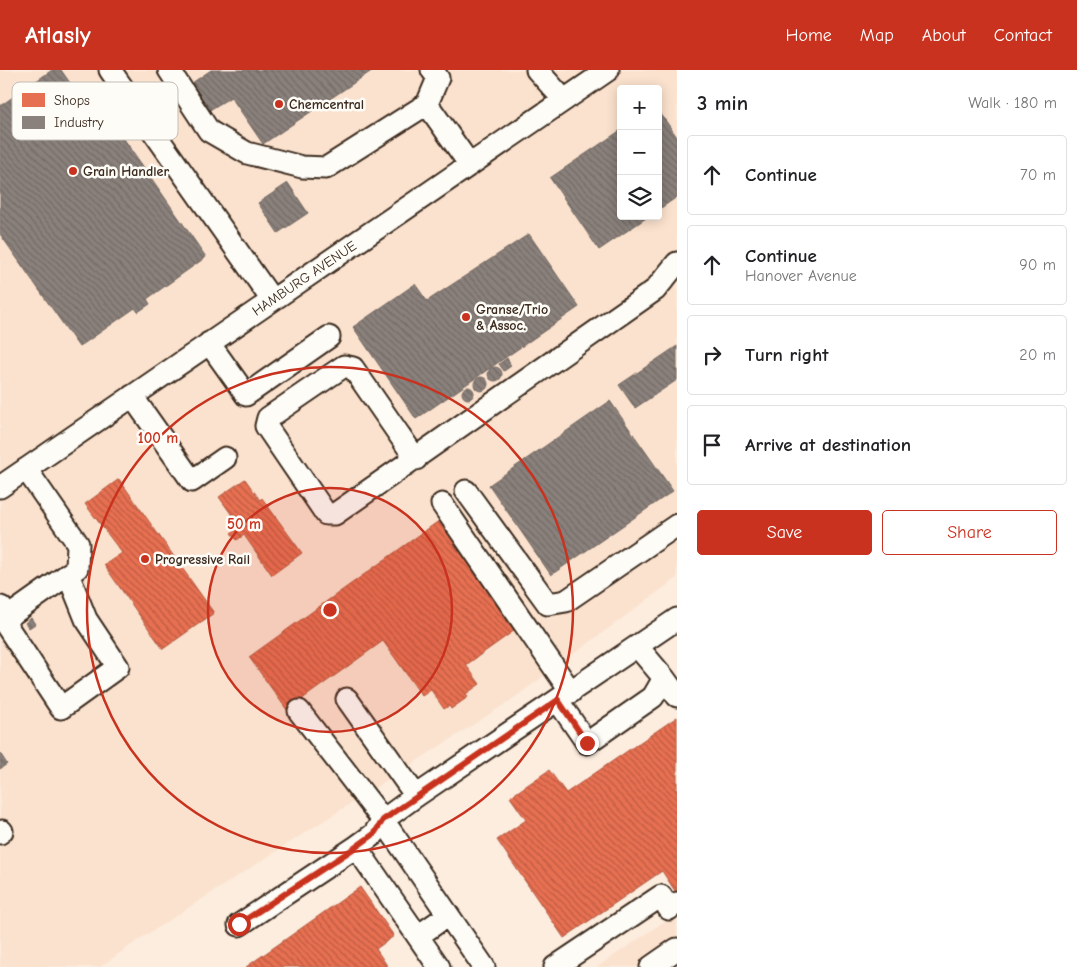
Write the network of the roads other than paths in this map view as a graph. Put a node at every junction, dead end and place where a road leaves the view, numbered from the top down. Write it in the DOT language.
graph roads {
  1 [pos="110,70"];
  2 [pos="169,70"];
  3 [pos="432,70"];
  4 [pos="537,70"];
  5 [pos="608,70"];
  6 [pos="118,82"];
  7 [pos="177,82"];
  8 [pos="178,84"];
  9 [pos="564,100"];
  10 [pos="427,104"];
  11 [pos="159,140"];
  12 [pos="470,164"];
  13 [pos="677,263"];
  14 [pos="272,300"];
  15 [pos="329,337"];
  16 [pos="209,343"];
  17 [pos="132,396"];
  18 [pos="225,458"];
  19 [pos="416,459"];
  20 [pos="26,469"];
  21 [pos="0,487"];
  22 [pos="466,490"];
  23 [pos="442,504"];
  24 [pos="677,525"];
  25 [pos="68,574"];
  26 [pos="4,611"];
  27 [pos="677,619"];
  28 [pos="637,646"];
  29 [pos="664,678"];
  30 [pos="564,696"];
  31 [pos="677,696"];
  32 [pos="347,699"];
  33 [pos="299,711"];
  34 [pos="416,796"];
  35 [pos="383,820"];
  36 [pos="356,847"];
  37 [pos="677,903"];
  38 [pos="448,915"];
  39 [pos="239,924"];
  40 [pos="418,936"];
  41 [pos="677,949"];
  42 [pos="439,967"];
  43 [pos="484,967"];
  44 [pos="555,967"];
  45 [pos="651,967"];
  1 -- 6 [label="street"];
  2 -- 7 [label="street"];
  3 -- 10 [label="street"];
  4 -- 9 [label="street"];
  5 -- 9 [label="street, HAMBURG AVENUE"];
  8 -- 10 [label="street"];
  9 -- 12 [label="street, HAMBURG AVENUE"];
  10 -- 12 [label="street"];
  11 -- 14 [label="street"];
  12 -- 14 [label="street, HAMBURG AVENUE"];
  13 -- 19 [label="street"];
  14 -- 16 [label="street, HAMBURG AVENUE"];
  15 -- 16 [label="street"];
  16 -- 17 [label="street, HAMBURG AVENUE"];
  17 -- 18 [label="street"];
  17 -- 20 [label="street, HAMBURG AVENUE"];
  19 -- 19 [label="street"];
  20 -- 21 [label="street, HAMBURG AVENUE"];
  20 -- 25 [label="street"];
  22 -- 24 [label="street"];
  23 -- 30 [label="street"];
  25 -- 26 [label="street"];
  25 -- 26 [label="street"];
  27 -- 28 [label="street"];
  28 -- 29 [label="street"];
  28 -- 30 [label="street"];
  29 -- 30 [label="street"];
  29 -- 31 [label="street"];
  30 -- 34 [label="street"];
  32 -- 34 [label="street"];
  33 -- 35 [label="street"];
  34 -- 35 [label="street"];
  35 -- 36 [label="street"];
  35 -- 38 [label="street"];
  36 -- 39 [label="street"];
  36 -- 40 [label="street"];
  37 -- 44 [label="street"];
  38 -- 40 [label="street"];
  38 -- 43 [label="street"];
  40 -- 42 [label="street"];
  41 -- 45 [label="street"];
}
